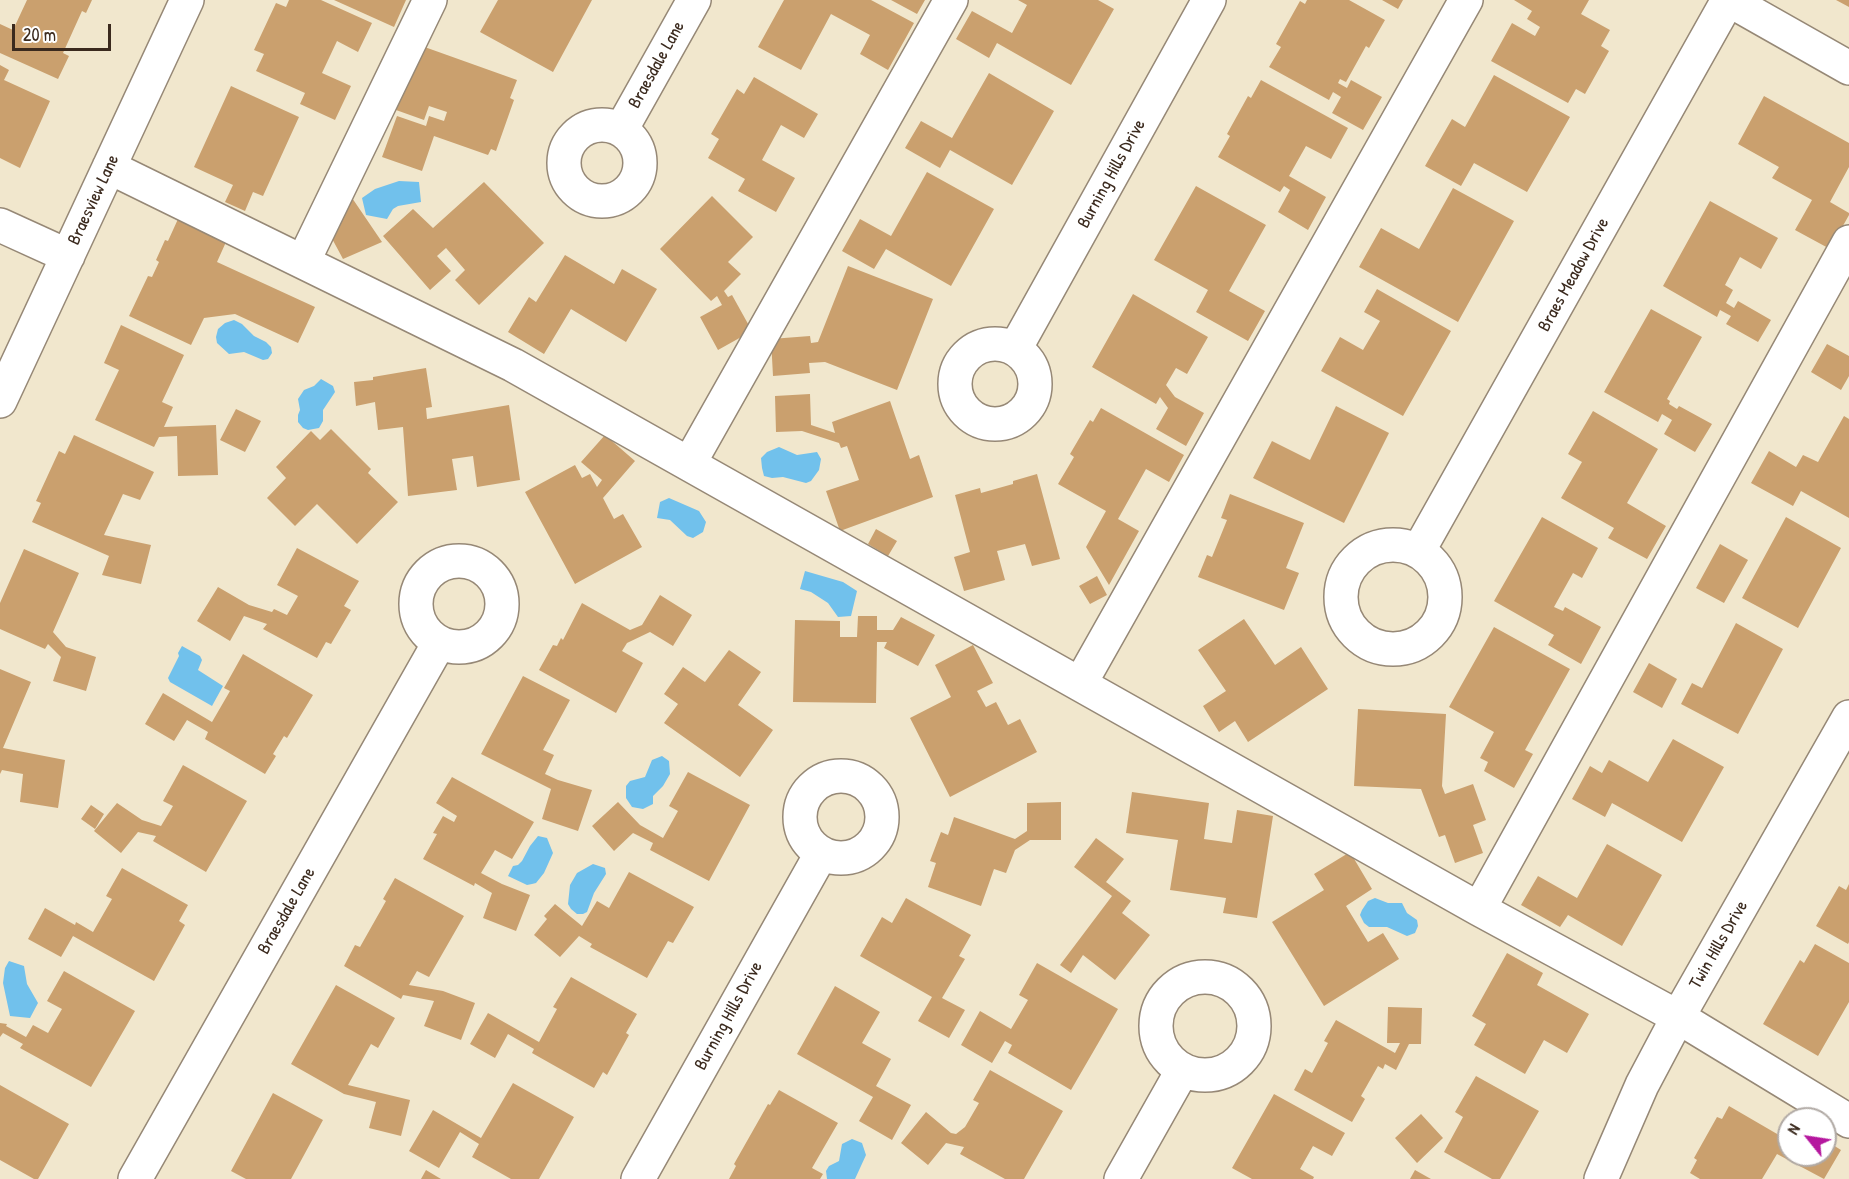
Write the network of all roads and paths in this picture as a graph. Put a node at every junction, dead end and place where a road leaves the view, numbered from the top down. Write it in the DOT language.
graph roads {
  1 [pos="187,0"];
  2 [pos="430,0"];
  3 [pos="694,0"];
  4 [pos="951,0"];
  5 [pos="1209,0"];
  6 [pos="1467,0"];
  7 [pos="1729,0"];
  8 [pos="1849,68"];
  9 [pos="621,130"];
  10 [pos="109,168"];
  11 [pos="0,225"];
  12 [pos="1849,242"];
  13 [pos="68,256"];
  14 [pos="303,262"];
  15 [pos="1015,349"];
  16 [pos="0,401"];
  17 [pos="689,464"];
  18 [pos="1419,550"];
  19 [pos="439,643"];
  20 [pos="1080,684"];
  21 [pos="1849,717"];
  22 [pos="821,854"];
  23 [pos="1479,909"];
  24 [pos="1678,1017"];
  25 [pos="1182,1071"];
  26 [pos="1849,1121"];
  27 [pos="135,1179"];
  28 [pos="638,1179"];
  29 [pos="1121,1179"];
  30 [pos="1602,1179"];
  1 -- 10 [label="street, Braesview Lane"];
  2 -- 14 [label="street"];
  3 -- 9 [label="street, Braesdale Lane"];
  4 -- 17 [label="street"];
  5 -- 15 [label="street, Burning Hills Drive"];
  6 -- 20 [label="street"];
  7 -- 8 [label="street"];
  7 -- 18 [label="street, Braes Meadow Drive"];
  10 -- 13 [label="street, Braesview Lane"];
  10 -- 14 [label="street"];
  11 -- 13 [label="street"];
  12 -- 23 [label="street"];
  13 -- 16 [label="street, Braesview Lane"];
  14 -- 17 [label="street"];
  17 -- 20 [label="street"];
  19 -- 27 [label="street, Braesdale Lane"];
  20 -- 23 [label="street"];
  21 -- 24 [label="street, Twin Hills Drive"];
  22 -- 28 [label="street, Burning Hills Drive"];
  23 -- 24 [label="street"];
  24 -- 26 [label="street"];
  24 -- 30 [label="street, Twin Hills Drive"];
  25 -- 29 [label="street"];
}
